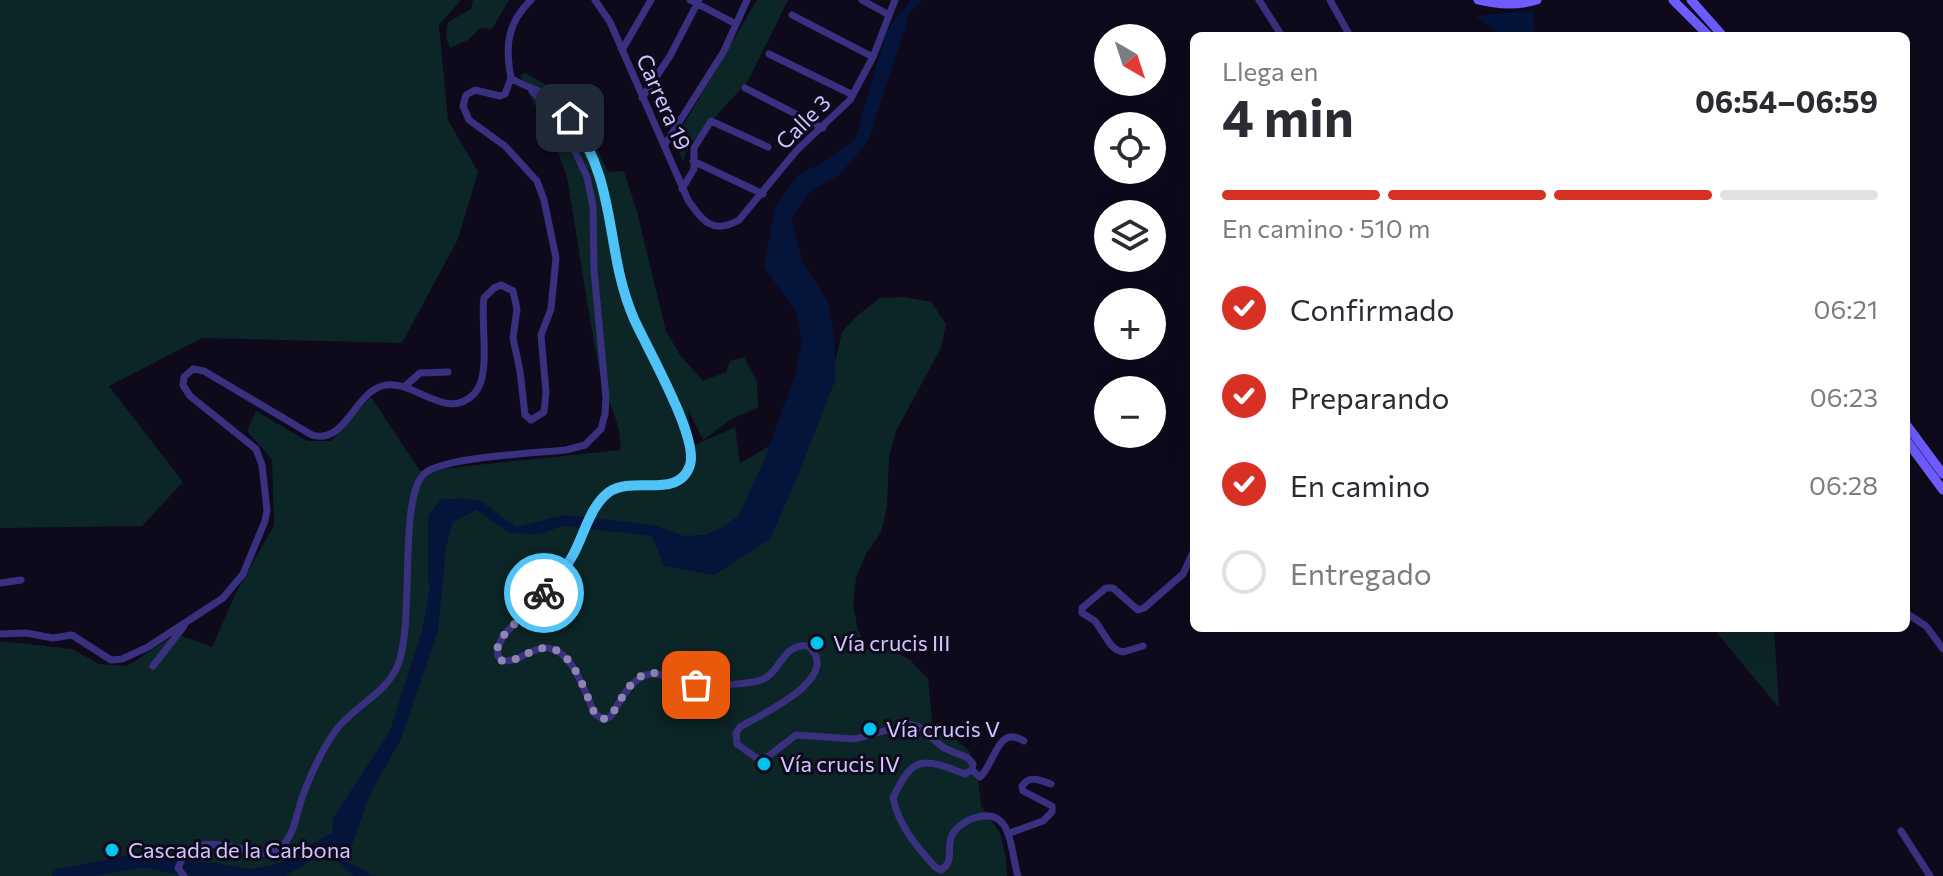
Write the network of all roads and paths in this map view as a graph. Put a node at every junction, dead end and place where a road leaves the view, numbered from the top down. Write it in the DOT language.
graph roads {
  1 [pos="531,0"];
  2 [pos="651,0"];
  3 [pos="747,0"];
  4 [pos="862,0"];
  5 [pos="895,0"];
  6 [pos="1259,0"];
  7 [pos="1330,0"];
  8 [pos="1478,0"];
  9 [pos="1537,0"];
  10 [pos="1673,0"];
  11 [pos="1691,0"];
  12 [pos="598,1"];
  13 [pos="695,1"];
  14 [pos="792,15"];
  15 [pos="889,15"];
  16 [pos="736,24"];
  17 [pos="1279,32"];
  18 [pos="1348,32"];
  19 [pos="1705,32"];
  20 [pos="1719,32"];
  21 [pos="622,50"];
  22 [pos="769,54"];
  23 [pos="873,57"];
  24 [pos="511,78"];
  25 [pos="745,88"];
  26 [pos="531,90"];
  27 [pos="853,95"];
  28 [pos="642,98"];
  29 [pos="823,128"];
  30 [pos="664,146"];
  31 [pos="768,147"];
  32 [pos="693,161"];
  33 [pos="682,189"];
  34 [pos="763,194"];
  35 [pos="700,218"];
  36 [pos="448,372"];
  37 [pos="404,387"];
  38 [pos="1910,429"];
  39 [pos="1910,445"];
  40 [pos="1943,474"];
  41 [pos="1942,487"];
  42 [pos="1190,559"];
  43 [pos="21,580"];
  44 [pos="0,583"];
  45 [pos="1910,616"];
  46 [pos="185,624"];
  47 [pos="0,634"];
  48 [pos="1143,646"];
  49 [pos="1943,649"];
  50 [pos="153,666"];
  51 [pos="1024,741"];
  52 [pos="972,770"];
  53 [pos="1051,784"];
  54 [pos="1901,831"];
  55 [pos="1010,833"];
  56 [pos="184,876"];
  57 [pos="1018,876"];
  58 [pos="1930,876"];
  1 -- 24 [label="street"];
  2 -- 21 [label="street"];
  3 -- 16 [label="street"];
  4 -- 15 [label="street"];
  5 -- 15 [label="street, Calle 3"];
  6 -- 17 [label="street"];
  7 -- 18 [label="street"];
  8 -- 9 [label="main road"];
  10 -- 19 [label="main road"];
  11 -- 20 [label="main road"];
  12 -- 21 [label="street, Carrera 19"];
  13 -- 16 [label="street"];
  13 -- 28 [label="street"];
  14 -- 23 [label="street"];
  15 -- 23 [label="street, Calle 3"];
  16 -- 30 [label="street"];
  21 -- 28 [label="street, Carrera 19"];
  22 -- 27 [label="street"];
  23 -- 27 [label="street, Calle 3"];
  24 -- 26 [label="street"];
  24 -- 37 [label="street"];
  25 -- 29 [label="street"];
  26 -- 52 [label="street"];
  26 -- 56 [label="street"];
  27 -- 29 [label="street, Calle 3"];
  28 -- 30 [label="street, Carrera 19"];
  29 -- 34 [label="street, Calle 3"];
  30 -- 33 [label="street, Carrera 19"];
  31 -- 32 [label="street"];
  32 -- 33 [label="street"];
  32 -- 34 [label="street"];
  33 -- 35 [label="street, Carrera 19"];
  34 -- 35 [label="street, Calle 3"];
  36 -- 37 [label="street"];
  37 -- 46 [label="street"];
  38 -- 40 [label="main road"];
  39 -- 41 [label="main road"];
  42 -- 48 [label="street"];
  43 -- 44 [label="street"];
  45 -- 49 [label="street"];
  46 -- 47 [label="street"];
  46 -- 50 [label="street"];
  51 -- 52 [label="street"];
  52 -- 55 [label="street"];
  53 -- 55 [label="street"];
  54 -- 58 [label="street"];
  55 -- 57 [label="street"];
}
